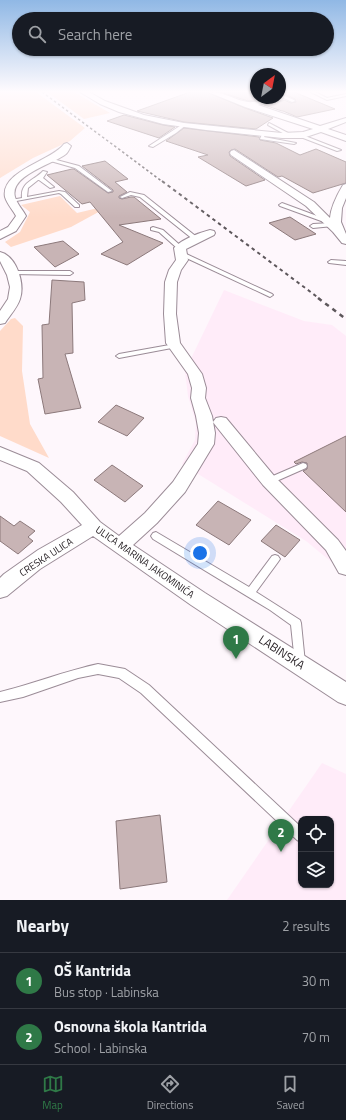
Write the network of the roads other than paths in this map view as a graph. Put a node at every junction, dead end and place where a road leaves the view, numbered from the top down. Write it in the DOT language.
graph roads {
  1 [pos="171,134"];
  2 [pos="263,134"];
  3 [pos="276,134"];
  4 [pos="303,134"];
  5 [pos="332,134"];
  6 [pos="289,135"];
  7 [pos="299,135"];
  8 [pos="346,138"];
  9 [pos="294,143"];
  10 [pos="67,146"];
  11 [pos="151,146"];
  12 [pos="339,150"];
  13 [pos="234,153"];
  14 [pos="50,159"];
  15 [pos="45,172"];
  16 [pos="40,178"];
  17 [pos="52,187"];
  18 [pos="346,187"];
  19 [pos="110,191"];
  20 [pos="122,197"];
  21 [pos="25,198"];
  22 [pos="13,201"];
  23 [pos="282,205"];
  24 [pos="77,206"];
  25 [pos="331,225"];
  26 [pos="313,226"];
  27 [pos="153,229"];
  28 [pos="210,233"];
  29 [pos="0,236"];
  30 [pos="196,239"];
  31 [pos="346,241"];
  32 [pos="181,251"];
  33 [pos="0,255"];
  34 [pos="331,262"];
  35 [pos="346,263"];
  36 [pos="13,273"];
  37 [pos="70,273"];
  38 [pos="270,295"];
  39 [pos="0,320"];
  40 [pos="176,346"];
  41 [pos="118,356"];
  42 [pos="221,422"];
  43 [pos="0,453"];
  44 [pos="303,466"];
  45 [pos="269,481"];
  46 [pos="94,527"];
  47 [pos="156,536"];
  48 [pos="120,546"];
  49 [pos="275,559"];
  50 [pos="346,567"];
  51 [pos="0,590"];
  52 [pos="250,593"];
  53 [pos="198,599"];
  54 [pos="300,664"];
  55 [pos="346,694"];
  56 [pos="0,697"];
  57 [pos="298,833"];
  1 -- 11 [label="lane"];
  2 -- 9 [label="lane"];
  3 -- 6 [label="street"];
  4 -- 7 [label="street"];
  5 -- 8 [label="street"];
  6 -- 7 [label="street"];
  7 -- 12 [label="lane"];
  10 -- 14 [label="street"];
  13 -- 25 [label="street"];
  14 -- 19 [label="lane"];
  14 -- 22 [label="street"];
  15 -- 16 [label="lane"];
  16 -- 17 [label="lane"];
  16 -- 21 [label="lane"];
  18 -- 25 [label="street"];
  20 -- 30 [label="lane"];
  21 -- 22 [label="lane"];
  21 -- 24 [label="lane"];
  22 -- 29 [label="street"];
  23 -- 25 [label="lane"];
  25 -- 26 [label="lane"];
  25 -- 31 [label="street"];
  27 -- 32 [label="lane"];
  28 -- 30 [label="street"];
  30 -- 32 [label="street"];
  32 -- 38 [label="lane"];
  32 -- 40 [label="street"];
  33 -- 36 [label="street"];
  34 -- 35 [label="lane"];
  36 -- 37 [label="lane"];
  36 -- 39 [label="street"];
  40 -- 41 [label="lane"];
  40 -- 48 [label="street"];
  42 -- 45 [label="street"];
  43 -- 46 [label="street, ULICA MARINA JAKOMINIĆA"];
  44 -- 45 [label="lane"];
  45 -- 50 [label="street"];
  46 -- 48 [label="street, ULICA MARINA JAKOMINIĆA"];
  46 -- 51 [label="street, CRESKA ULICA"];
  47 -- 52 [label="lane"];
  48 -- 53 [label="street, ULICA MARINA JAKOMINIĆA"];
  49 -- 52 [label="lane"];
  52 -- 54 [label="lane"];
  53 -- 54 [label="street, LABINSKA"];
  54 -- 55 [label="street, LABINSKA"];
  56 -- 57 [label="lane"];
}
